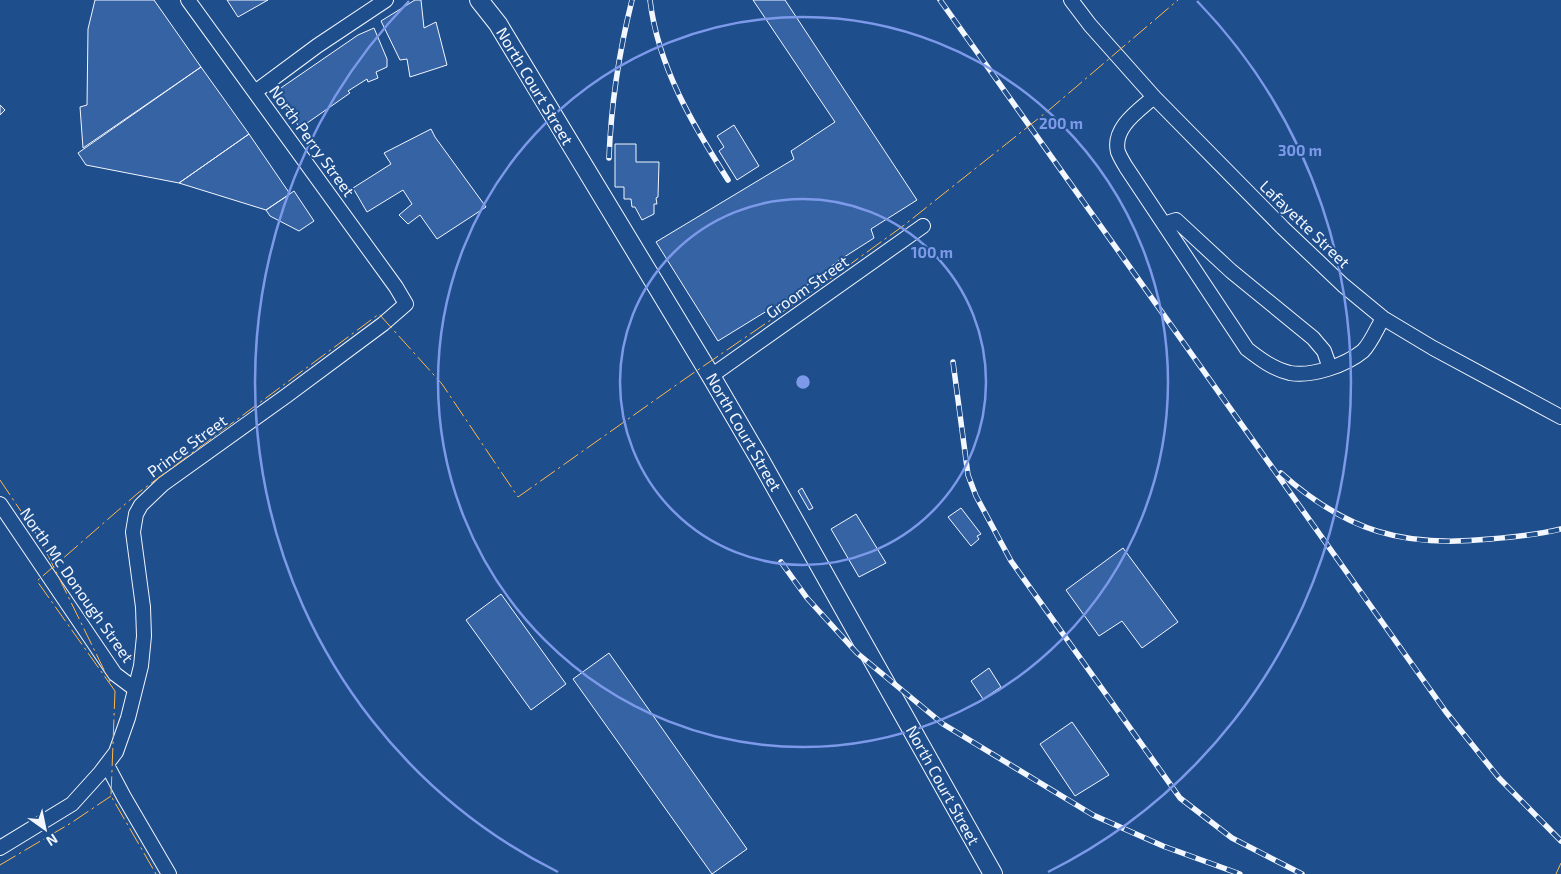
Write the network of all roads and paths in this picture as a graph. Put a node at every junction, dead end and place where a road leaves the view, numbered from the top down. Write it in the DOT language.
graph roads {
  1 [pos="188,0"];
  2 [pos="386,0"];
  3 [pos="479,0"];
  4 [pos="1071,0"];
  5 [pos="255,92"];
  6 [pos="1154,98"];
  7 [pos="1164,224"];
  8 [pos="924,226"];
  9 [pos="406,304"];
  10 [pos="1383,318"];
  11 [pos="1330,368"];
  12 [pos="711,376"];
  13 [pos="1561,416"];
  14 [pos="0,504"];
  15 [pos="135,689"];
  16 [pos="107,765"];
  17 [pos="0,848"];
  18 [pos="169,874"];
  19 [pos="993,874"];
  1 -- 5 [label="street, North Perry Street"];
  2 -- 5 [label="street"];
  3 -- 12 [label="main road, North Court Street"];
  4 -- 6 [label="street, Lafayette Street"];
  5 -- 9 [label="street, North Perry Street"];
  6 -- 7 [label="street"];
  6 -- 10 [label="street, Lafayette Street"];
  7 -- 11 [label="street"];
  7 -- 11 [label="street"];
  8 -- 12 [label="street, Groom Street"];
  9 -- 15 [label="street, Prince Street"];
  10 -- 11 [label="street"];
  10 -- 13 [label="street, Lafayette Street"];
  12 -- 19 [label="main road, North Court Street"];
  14 -- 15 [label="street, North Mc Donough Street"];
  15 -- 16 [label="street"];
  16 -- 17 [label="street"];
  16 -- 18 [label="street"];
}
